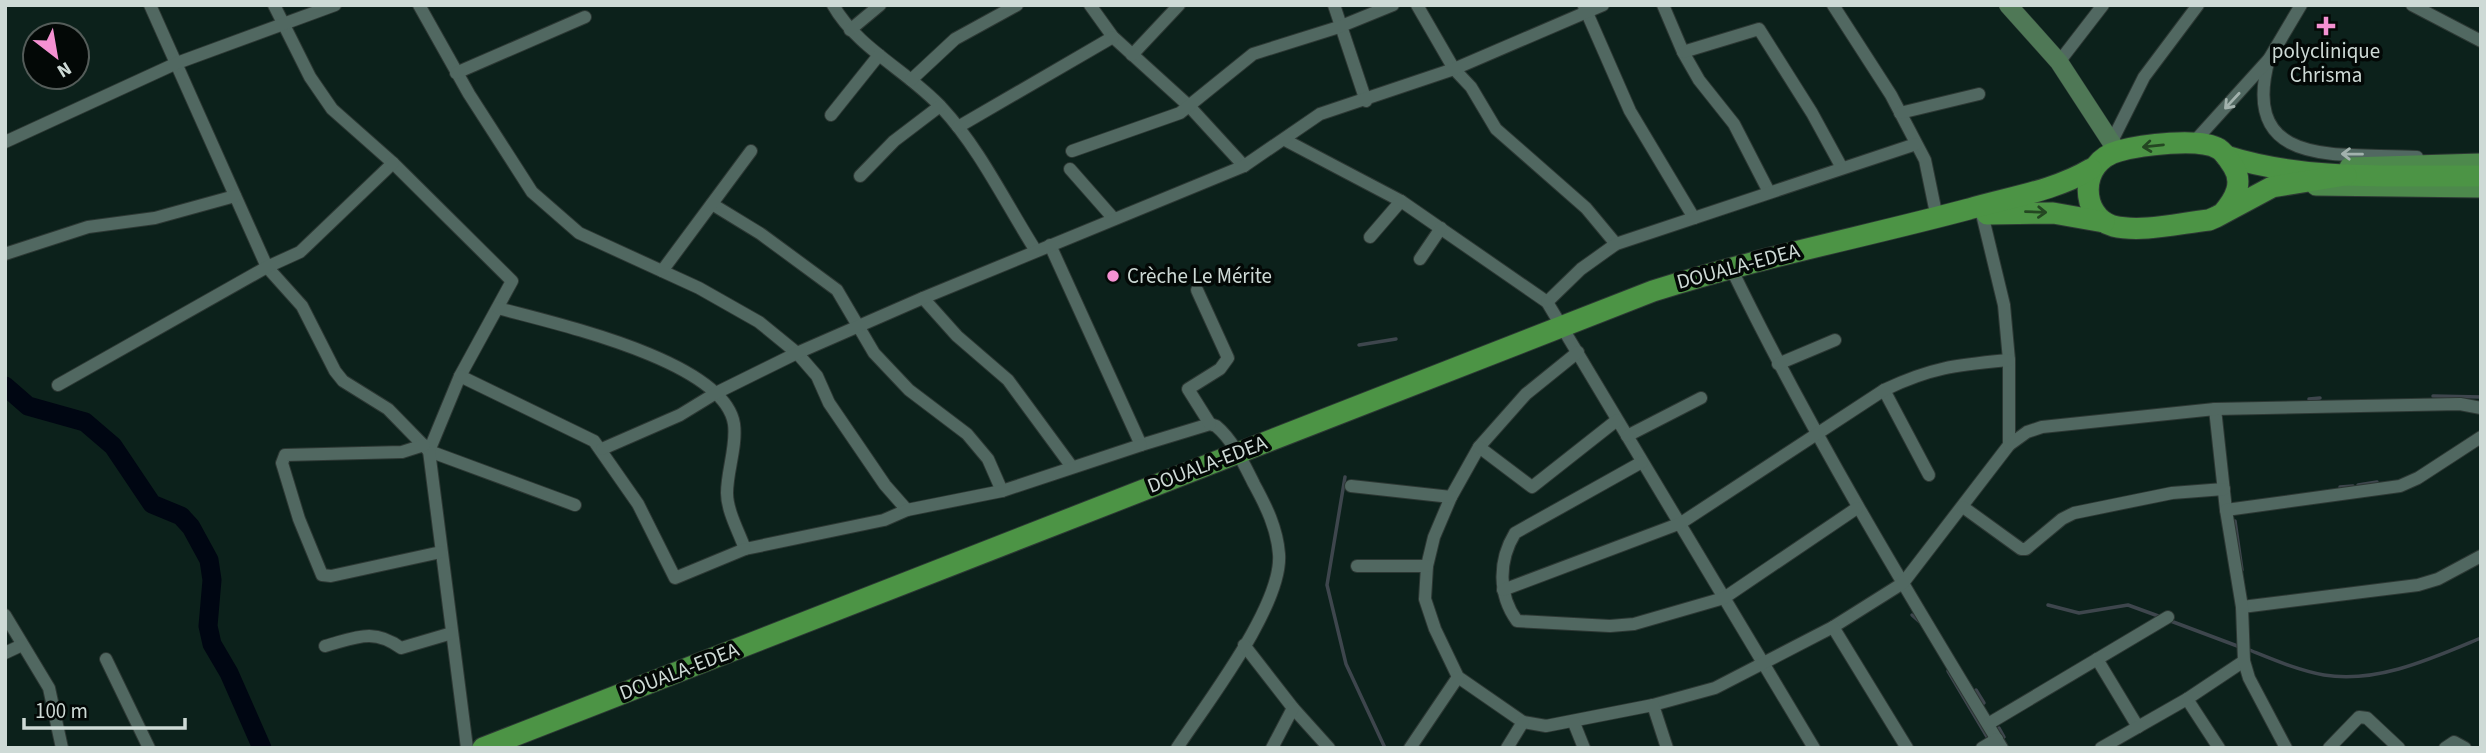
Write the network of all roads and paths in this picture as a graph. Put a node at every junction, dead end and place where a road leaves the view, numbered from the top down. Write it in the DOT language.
graph roads {
  1 [pos="150,5"];
  2 [pos="274,5"];
  3 [pos="335,5"];
  4 [pos="419,5"];
  5 [pos="833,5"];
  6 [pos="880,5"];
  7 [pos="1017,5"];
  8 [pos="1090,5"];
  9 [pos="1179,5"];
  10 [pos="1334,5"];
  11 [pos="1393,5"];
  12 [pos="1417,5"];
  13 [pos="1603,5"];
  14 [pos="1663,5"];
  15 [pos="1833,5"];
  16 [pos="2008,5"];
  17 [pos="2104,5"];
  18 [pos="2198,5"];
  19 [pos="2301,5"];
  20 [pos="2412,5"];
  21 [pos="1586,9"];
  22 [pos="585,17"];
  23 [pos="286,24"];
  24 [pos="1339,27"];
  25 [pos="850,30"];
  26 [pos="1112,37"];
  27 [pos="2481,41"];
  28 [pos="1683,52"];
  29 [pos="879,55"];
  30 [pos="1132,55"];
  31 [pos="2269,59"];
  32 [pos="2059,62"];
  33 [pos="177,63"];
  34 [pos="1454,69"];
  35 [pos="456,72"];
  36 [pos="911,80"];
  37 [pos="1979,93"];
  38 [pos="1366,101"];
  39 [pos="940,106"];
  40 [pos="1189,106"];
  41 [pos="1900,113"];
  42 [pos="831,115"];
  43 [pos="958,127"];
  44 [pos="1285,140"];
  45 [pos="5,142"];
  46 [pos="2193,142"];
  47 [pos="1916,144"];
  48 [pos="2115,146"];
  49 [pos="751,151"];
  50 [pos="1072,151"];
  51 [pos="2226,156"];
  52 [pos="2444,162"];
  53 [pos="393,163"];
  54 [pos="2481,163"];
  55 [pos="1244,166"];
  56 [pos="1842,168"];
  57 [pos="1070,169"];
  58 [pos="2091,169"];
  59 [pos="860,176"];
  60 [pos="2481,176"];
  61 [pos="2290,177"];
  62 [pos="2481,188"];
  63 [pos="1769,192"];
  64 [pos="235,196"];
  65 [pos="1401,201"];
  66 [pos="712,204"];
  67 [pos="2223,213"];
  68 [pos="1982,214"];
  69 [pos="1940,217"];
  70 [pos="1694,218"];
  71 [pos="1114,219"];
  72 [pos="2104,222"];
  73 [pos="1441,228"];
  74 [pos="1370,237"];
  75 [pos="1616,244"];
  76 [pos="1050,245"];
  77 [pos="1036,251"];
  78 [pos="5,254"];
  79 [pos="1420,259"];
  80 [pos="1730,266"];
  81 [pos="267,267"];
  82 [pos="662,271"];
  83 [pos="1197,290"];
  84 [pos="923,298"];
  85 [pos="1548,302"];
  86 [pos="498,308"];
  87 [pos="1562,324"];
  88 [pos="857,328"];
  89 [pos="1835,340"];
  90 [pos="1578,352"];
  91 [pos="797,353"];
  92 [pos="2009,360"];
  93 [pos="1778,364"];
  94 [pos="460,376"];
  95 [pos="58,385"];
  96 [pos="1884,390"];
  97 [pos="716,393"];
  98 [pos="1701,398"];
  99 [pos="2481,408"];
  100 [pos="2214,409"];
  101 [pos="1617,420"];
  102 [pos="1210,424"];
  103 [pos="1627,436"];
  104 [pos="1817,436"];
  105 [pos="2481,437"];
  106 [pos="1141,445"];
  107 [pos="2010,445"];
  108 [pos="1479,447"];
  109 [pos="426,448"];
  110 [pos="602,449"];
  111 [pos="1237,452"];
  112 [pos="1642,462"];
  113 [pos="1072,467"];
  114 [pos="1930,475"];
  115 [pos="1351,486"];
  116 [pos="2224,489"];
  117 [pos="1002,491"];
  118 [pos="1451,497"];
  119 [pos="575,505"];
  120 [pos="1963,507"];
  121 [pos="1857,508"];
  122 [pos="907,509"];
  123 [pos="2226,510"];
  124 [pos="1681,523"];
  125 [pos="745,549"];
  126 [pos="441,552"];
  127 [pos="2481,556"];
  128 [pos="1357,566"];
  129 [pos="1427,566"];
  130 [pos="1903,583"];
  131 [pos="1503,590"];
  132 [pos="1724,598"];
  133 [pos="2242,607"];
  134 [pos="5,615"];
  135 [pos="2168,617"];
  136 [pos="1833,627"];
  137 [pos="452,634"];
  138 [pos="22,645"];
  139 [pos="1244,645"];
  140 [pos="325,646"];
  141 [pos="5,653"];
  142 [pos="106,659"];
  143 [pos="2097,659"];
  144 [pos="2244,661"];
  145 [pos="1765,662"];
  146 [pos="1458,677"];
  147 [pos="2187,699"];
  148 [pos="1653,705"];
  149 [pos="1293,708"];
  150 [pos="1523,722"];
  151 [pos="1574,723"];
  152 [pos="1988,724"];
  153 [pos="2138,727"];
  154 [pos="2000,743"];
  155 [pos="62,748"];
  156 [pos="149,748"];
  157 [pos="467,748"];
  158 [pos="483,748"];
  159 [pos="1177,748"];
  160 [pos="1272,748"];
  161 [pos="1329,748"];
  162 [pos="1410,748"];
  163 [pos="1507,748"];
  164 [pos="1584,748"];
  165 [pos="1667,748"];
  166 [pos="1814,748"];
  167 [pos="1907,748"];
  168 [pos="1982,748"];
  169 [pos="2101,748"];
  170 [pos="2219,748"];
  171 [pos="2286,748"];
  172 [pos="2329,748"];
  173 [pos="2399,748"];
  174 [pos="2445,748"];
  175 [pos="2465,748"];
  1 -- 33 [label="street"];
  2 -- 23 [label="street"];
  3 -- 23 [label="street"];
  4 -- 35 [label="street"];
  5 -- 25 [label="street"];
  6 -- 25 [label="street"];
  7 -- 36 [label="street"];
  8 -- 26 [label="street"];
  9 -- 30 [label="street"];
  10 -- 24 [label="street"];
  11 -- 24 [label="street"];
  12 -- 34 [label="street"];
  13 -- 21 [label="street"];
  14 -- 28 [label="street"];
  15 -- 41 [label="street"];
  16 -- 32 [label="main road"];
  17 -- 32 [label="street"];
  18 -- 48 [label="street"];
  19 -- 31 [label="street"];
  20 -- 27 [label="street"];
  21 -- 34 [label="street"];
  21 -- 70 [label="street"];
  22 -- 35 [label="street"];
  23 -- 33 [label="street"];
  23 -- 53 [label="street"];
  24 -- 38 [label="street"];
  24 -- 40 [label="street"];
  25 -- 29 [label="street"];
  26 -- 30 [label="street"];
  26 -- 43 [label="street"];
  28 -- 56 [label="street"];
  28 -- 63 [label="street"];
  29 -- 36 [label="street"];
  29 -- 42 [label="street"];
  30 -- 40 [label="street"];
  31 -- 46 [label="street, one-way"];
  52 -- 31 [label="street, one-way"];
  32 -- 48 [label="main road"];
  33 -- 45 [label="street"];
  33 -- 64 [label="street"];
  34 -- 38 [label="street"];
  34 -- 75 [label="street"];
  35 -- 82 [label="street"];
  36 -- 39 [label="street"];
  37 -- 41 [label="street"];
  38 -- 44 [label="street"];
  39 -- 43 [label="street"];
  39 -- 59 [label="street"];
  40 -- 50 [label="street"];
  40 -- 55 [label="street"];
  41 -- 47 [label="street"];
  43 -- 77 [label="street"];
  44 -- 55 [label="street"];
  44 -- 65 [label="street"];
  46 -- 48 [label="highway, one-way"];
  46 -- 51 [label="highway"];
  47 -- 56 [label="street"];
  47 -- 69 [label="street"];
  48 -- 58 [label="highway"];
  49 -- 66 [label="street"];
  51 -- 61 [label="highway"];
  51 -- 67 [label="highway"];
  52 -- 54 [label="main road"];
  52 -- 61 [label="main road"];
  53 -- 81 [label="street"];
  53 -- 86 [label="street"];
  55 -- 71 [label="street"];
  56 -- 63 [label="street"];
  57 -- 71 [label="street"];
  58 -- 69 [label="highway"];
  58 -- 72 [label="highway"];
  60 -- 61 [label="highway"];
  61 -- 62 [label="main road"];
  61 -- 67 [label="highway"];
  63 -- 70 [label="street"];
  64 -- 78 [label="street"];
  64 -- 81 [label="street"];
  65 -- 73 [label="street"];
  65 -- 74 [label="street"];
  66 -- 82 [label="street"];
  66 -- 88 [label="street"];
  67 -- 72 [label="highway"];
  68 -- 69 [label="highway"];
  68 -- 72 [label="highway, one-way"];
  68 -- 92 [label="street"];
  69 -- 80 [label="highway, DOUALA-EDEA"];
  70 -- 75 [label="street"];
  71 -- 76 [label="street"];
  73 -- 79 [label="street"];
  73 -- 85 [label="street"];
  75 -- 85 [label="street"];
  76 -- 77 [label="street"];
  76 -- 106 [label="street"];
  77 -- 84 [label="street"];
  80 -- 87 [label="highway, DOUALA-EDEA"];
  80 -- 93 [label="street"];
  81 -- 95 [label="street"];
  81 -- 109 [label="street"];
  82 -- 91 [label="street"];
  83 -- 102 [label="street"];
  84 -- 88 [label="street"];
  84 -- 113 [label="street"];
  85 -- 87 [label="street"];
  86 -- 94 [label="street"];
  86 -- 97 [label="street"];
  87 -- 90 [label="street"];
  87 -- 111 [label="highway, DOUALA-EDEA"];
  88 -- 91 [label="street"];
  88 -- 117 [label="street"];
  89 -- 93 [label="street"];
  90 -- 101 [label="street"];
  90 -- 108 [label="street"];
  91 -- 97 [label="street"];
  91 -- 122 [label="street"];
  92 -- 96 [label="street"];
  92 -- 107 [label="street"];
  93 -- 104 [label="street"];
  94 -- 109 [label="street"];
  94 -- 110 [label="street"];
  96 -- 104 [label="street"];
  96 -- 114 [label="street"];
  97 -- 110 [label="street"];
  97 -- 125 [label="street"];
  98 -- 103 [label="street"];
  99 -- 100 [label="street"];
  100 -- 107 [label="street"];
  100 -- 116 [label="street"];
  101 -- 103 [label="street"];
  101 -- 108 [label="street"];
  102 -- 106 [label="street"];
  102 -- 111 [label="street"];
  103 -- 112 [label="street"];
  104 -- 121 [label="street"];
  104 -- 124 [label="street"];
  105 -- 123 [label="street"];
  106 -- 113 [label="street"];
  107 -- 120 [label="street"];
  108 -- 118 [label="street"];
  109 -- 119 [label="street"];
  109 -- 126 [label="street"];
  109 -- 126 [label="street"];
  110 -- 125 [label="street"];
  111 -- 139 [label="street"];
  111 -- 158 [label="highway, DOUALA-EDEA"];
  112 -- 124 [label="street"];
  112 -- 131 [label="street"];
  113 -- 117 [label="street"];
  115 -- 118 [label="street"];
  116 -- 120 [label="street"];
  116 -- 123 [label="street"];
  117 -- 122 [label="street"];
  118 -- 129 [label="street"];
  120 -- 130 [label="street"];
  121 -- 130 [label="street"];
  121 -- 132 [label="street"];
  122 -- 125 [label="street"];
  123 -- 133 [label="street"];
  124 -- 131 [label="street"];
  124 -- 132 [label="street"];
  126 -- 137 [label="street"];
  127 -- 133 [label="street"];
  128 -- 129 [label="street"];
  129 -- 146 [label="street"];
  130 -- 136 [label="street"];
  130 -- 152 [label="street"];
  131 -- 132 [label="street"];
  132 -- 145 [label="street"];
  133 -- 144 [label="street"];
  134 -- 138 [label="street"];
  135 -- 143 [label="street"];
  136 -- 145 [label="street"];
  136 -- 167 [label="street"];
  137 -- 140 [label="street"];
  137 -- 157 [label="street"];
  138 -- 141 [label="street"];
  138 -- 155 [label="street"];
  139 -- 149 [label="street"];
  139 -- 159 [label="street"];
  142 -- 156 [label="street"];
  143 -- 152 [label="street"];
  143 -- 153 [label="street"];
  144 -- 147 [label="street"];
  144 -- 171 [label="street"];
  145 -- 148 [label="street"];
  145 -- 166 [label="street"];
  146 -- 150 [label="street"];
  146 -- 162 [label="street"];
  147 -- 153 [label="street"];
  147 -- 170 [label="street"];
  148 -- 151 [label="street"];
  148 -- 165 [label="street"];
  149 -- 160 [label="street"];
  149 -- 161 [label="street"];
  150 -- 151 [label="street"];
  150 -- 163 [label="street"];
  151 -- 164 [label="street"];
  152 -- 154 [label="street"];
  153 -- 169 [label="street"];
  154 -- 168 [label="street"];
  172 -- 173 [label="street"];
  174 -- 175 [label="street"];
}
